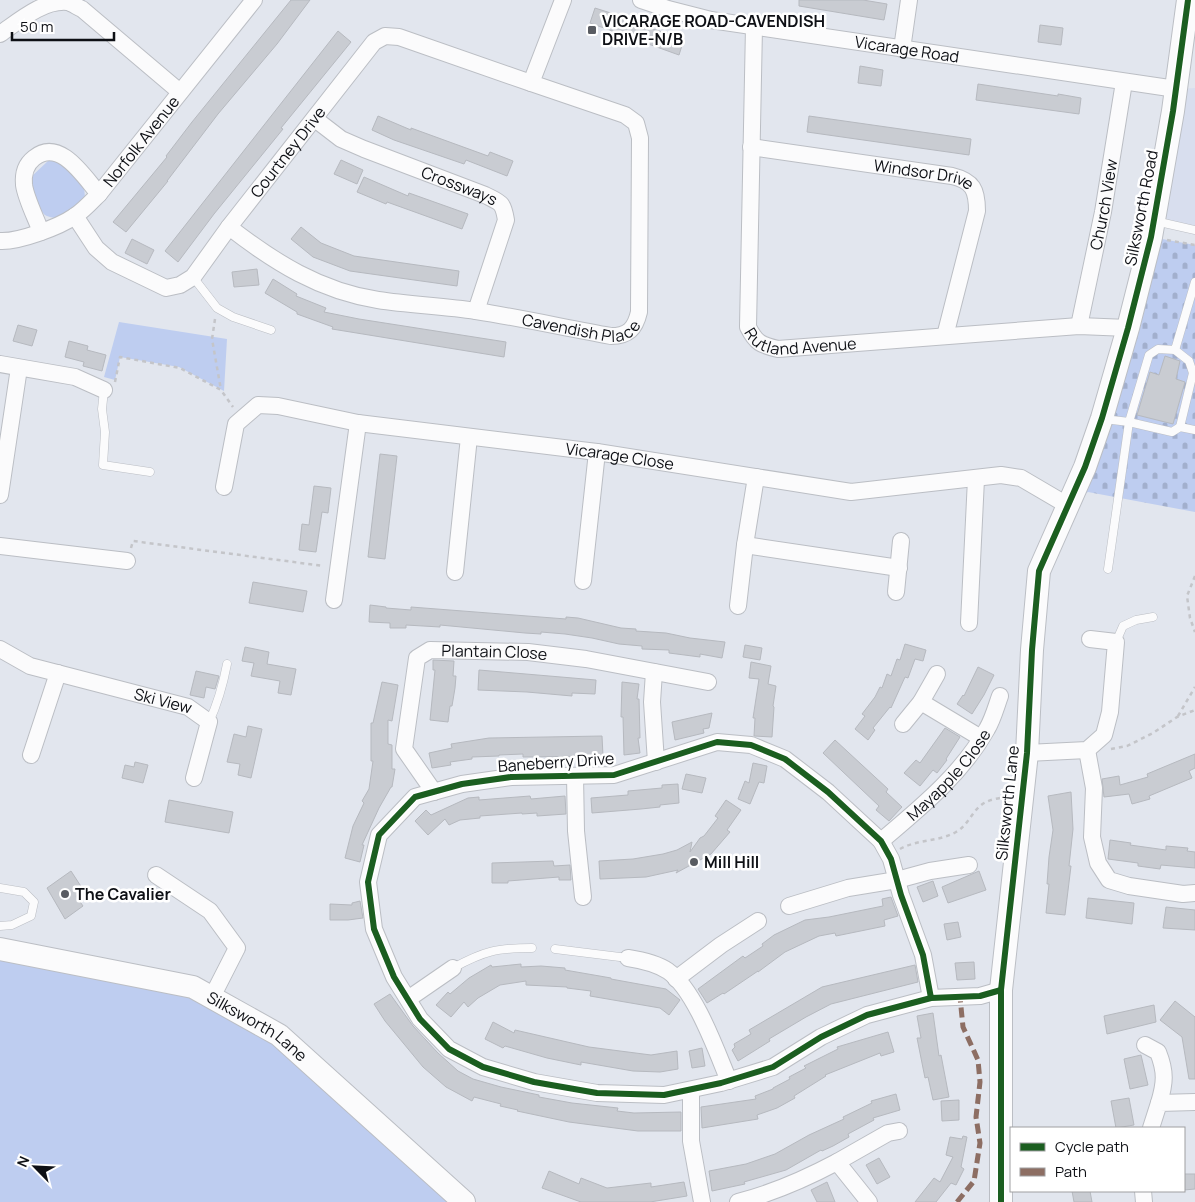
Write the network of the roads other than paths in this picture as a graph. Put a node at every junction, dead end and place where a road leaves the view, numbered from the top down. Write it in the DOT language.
graph roads {
  1 [pos="254,0"];
  2 [pos="563,0"];
  3 [pos="641,0"];
  4 [pos="908,0"];
  5 [pos="1188,0"];
  6 [pos="754,27"];
  7 [pos="0,34"];
  8 [pos="902,49"];
  9 [pos="1124,82"];
  10 [pos="531,83"];
  11 [pos="1176,89"];
  12 [pos="180,92"];
  13 [pos="315,119"];
  14 [pos="750,147"];
  15 [pos="99,194"];
  16 [pos="74,216"];
  17 [pos="229,227"];
  18 [pos="1152,229"];
  19 [pos="1195,230"];
  20 [pos="41,232"];
  21 [pos="0,241"];
  22 [pos="193,277"];
  23 [pos="1195,282"];
  24 [pos="476,311"];
  25 [pos="1079,326"];
  26 [pos="1128,328"];
  27 [pos="271,330"];
  28 [pos="945,336"];
  29 [pos="1175,350"];
  30 [pos="0,364"];
  31 [pos="19,368"];
  32 [pos="104,390"];
  33 [pos="1102,418"];
  34 [pos="1129,422"];
  35 [pos="358,423"];
  36 [pos="1180,427"];
  37 [pos="1195,430"];
  38 [pos="469,437"];
  39 [pos="597,452"];
  40 [pos="150,472"];
  41 [pos="756,477"];
  42 [pos="976,479"];
  43 [pos="224,487"];
  44 [pos="0,495"];
  45 [pos="1067,505"];
  46 [pos="901,541"];
  47 [pos="745,545"];
  48 [pos="0,546"];
  49 [pos="127,561"];
  50 [pos="899,568"];
  51 [pos="1108,569"];
  52 [pos="455,572"];
  53 [pos="583,582"];
  54 [pos="896,592"];
  55 [pos="334,600"];
  56 [pos="738,606"];
  57 [pos="1153,617"];
  58 [pos="969,623"];
  59 [pos="1090,639"];
  60 [pos="1116,642"];
  61 [pos="0,649"];
  62 [pos="226,664"];
  63 [pos="654,672"];
  64 [pos="58,674"];
  65 [pos="937,674"];
  66 [pos="708,682"];
  67 [pos="1000,696"];
  68 [pos="921,702"];
  69 [pos="209,722"];
  70 [pos="903,724"];
  71 [pos="981,738"];
  72 [pos="1087,750"];
  73 [pos="1027,753"];
  74 [pos="31,755"];
  75 [pos="656,762"];
  76 [pos="575,776"];
  77 [pos="194,778"];
  78 [pos="434,792"];
  79 [pos="881,841"];
  80 [pos="969,865"];
  81 [pos="156,874"];
  82 [pos="897,880"];
  83 [pos="0,888"];
  84 [pos="1195,893"];
  85 [pos="583,897"];
  86 [pos="789,906"];
  87 [pos="758,921"];
  88 [pos="0,926"];
  89 [pos="532,948"];
  90 [pos="0,949"];
  91 [pos="555,949"];
  92 [pos="628,958"];
  93 [pos="453,968"];
  94 [pos="676,979"];
  95 [pos="1001,990"];
  96 [pos="212,997"];
  97 [pos="931,998"];
  98 [pos="408,999"];
  99 [pos="1145,1045"];
  100 [pos="729,1081"];
  101 [pos="692,1090"];
  102 [pos="1195,1102"];
  103 [pos="1159,1103"];
  104 [pos="1151,1127"];
  105 [pos="899,1131"];
  106 [pos="836,1162"];
  107 [pos="464,1202"];
  108 [pos="702,1202"];
  109 [pos="738,1202"];
  110 [pos="869,1202"];
  111 [pos="1001,1202"];
  1 -- 12 [label="street, Norfolk Avenue"];
  2 -- 10 [label="street"];
  3 -- 6 [label="street, Vicarage Road"];
  4 -- 8 [label="street"];
  5 -- 11 [label="street, Silksworth Road"];
  6 -- 8 [label="street, Vicarage Road"];
  6 -- 14 [label="street, Rutland Avenue"];
  7 -- 12 [label="street"];
  8 -- 9 [label="street, Vicarage Road"];
  9 -- 11 [label="street, Vicarage Road"];
  9 -- 25 [label="street, Church View"];
  10 -- 13 [label="street, Courtney Drive"];
  10 -- 24 [label="street, Cavendish Place"];
  11 -- 18 [label="street, Silksworth Road"];
  12 -- 15 [label="street, Norfolk Avenue"];
  13 -- 17 [label="street, Courtney Drive"];
  13 -- 24 [label="street, Crossways"];
  14 -- 28 [label="street, Windsor Drive"];
  14 -- 28 [label="street, Rutland Avenue"];
  15 -- 16 [label="street, Norfolk Avenue"];
  15 -- 20 [label="street"];
  16 -- 20 [label="street, Norfolk Avenue"];
  16 -- 22 [label="street"];
  17 -- 22 [label="street, Courtney Drive"];
  17 -- 24 [label="street, Cavendish Place"];
  18 -- 19 [label="lane"];
  18 -- 26 [label="street, Silksworth Road"];
  20 -- 21 [label="street, Norfolk Avenue"];
  22 -- 27 [label="lane"];
  23 -- 29 [label="lane"];
  25 -- 26 [label="street, Rutland Avenue"];
  25 -- 28 [label="street, Rutland Avenue"];
  26 -- 33 [label="street, Silksworth Road"];
  29 -- 34 [label="lane"];
  29 -- 36 [label="lane"];
  30 -- 31 [label="street"];
  31 -- 32 [label="street"];
  31 -- 44 [label="street"];
  32 -- 40 [label="lane"];
  33 -- 34 [label="lane"];
  33 -- 45 [label="street, Silksworth Lane"];
  34 -- 36 [label="lane"];
  34 -- 51 [label="lane"];
  35 -- 38 [label="street, Vicarage Close"];
  35 -- 43 [label="street, Vicarage Close"];
  35 -- 55 [label="street"];
  36 -- 37 [label="lane"];
  38 -- 39 [label="street, Vicarage Close"];
  38 -- 52 [label="street"];
  39 -- 41 [label="street, Vicarage Close"];
  39 -- 53 [label="street"];
  41 -- 42 [label="street, Vicarage Close"];
  41 -- 47 [label="street"];
  42 -- 45 [label="street, Vicarage Close"];
  42 -- 58 [label="street"];
  45 -- 73 [label="street, Silksworth Lane"];
  46 -- 50 [label="street"];
  47 -- 50 [label="street"];
  47 -- 56 [label="street"];
  48 -- 49 [label="street"];
  50 -- 54 [label="street"];
  57 -- 60 [label="lane"];
  59 -- 60 [label="street"];
  60 -- 72 [label="street"];
  61 -- 64 [label="street, Ski View"];
  62 -- 69 [label="lane"];
  63 -- 66 [label="street, Plantain Close"];
  63 -- 75 [label="street"];
  63 -- 78 [label="street, Plantain Close"];
  64 -- 69 [label="street, Ski View"];
  64 -- 74 [label="street"];
  65 -- 68 [label="street"];
  67 -- 71 [label="street, Mayapple Close"];
  68 -- 70 [label="street"];
  68 -- 71 [label="street"];
  69 -- 77 [label="street, Ski View"];
  71 -- 79 [label="street, Mayapple Close"];
  72 -- 73 [label="street"];
  72 -- 84 [label="street"];
  73 -- 95 [label="street, Silksworth Lane"];
  75 -- 76 [label="street, Baneberry Drive"];
  75 -- 79 [label="street, Baneberry Drive"];
  76 -- 78 [label="street, Baneberry Drive"];
  76 -- 85 [label="street"];
  78 -- 98 [label="street, Baneberry Drive"];
  79 -- 82 [label="street, Baneberry Drive"];
  80 -- 82 [label="street"];
  81 -- 96 [label="street"];
  82 -- 86 [label="street"];
  82 -- 97 [label="street, Baneberry Drive"];
  83 -- 88 [label="lane"];
  87 -- 94 [label="street"];
  89 -- 93 [label="lane"];
  90 -- 96 [label="street, Silksworth Lane"];
  91 -- 92 [label="lane"];
  92 -- 94 [label="street"];
  93 -- 98 [label="street"];
  94 -- 100 [label="street"];
  95 -- 97 [label="street, Baneberry Drive"];
  95 -- 111 [label="street, Silksworth Lane"];
  96 -- 107 [label="street, Silksworth Lane"];
  97 -- 100 [label="street, Baneberry Drive"];
  98 -- 101 [label="street, Baneberry Drive"];
  99 -- 103 [label="street"];
  100 -- 101 [label="street, Baneberry Drive"];
  101 -- 108 [label="street"];
  102 -- 103 [label="street"];
  103 -- 104 [label="street"];
  105 -- 106 [label="street"];
  106 -- 109 [label="street"];
  106 -- 110 [label="street"];
}
